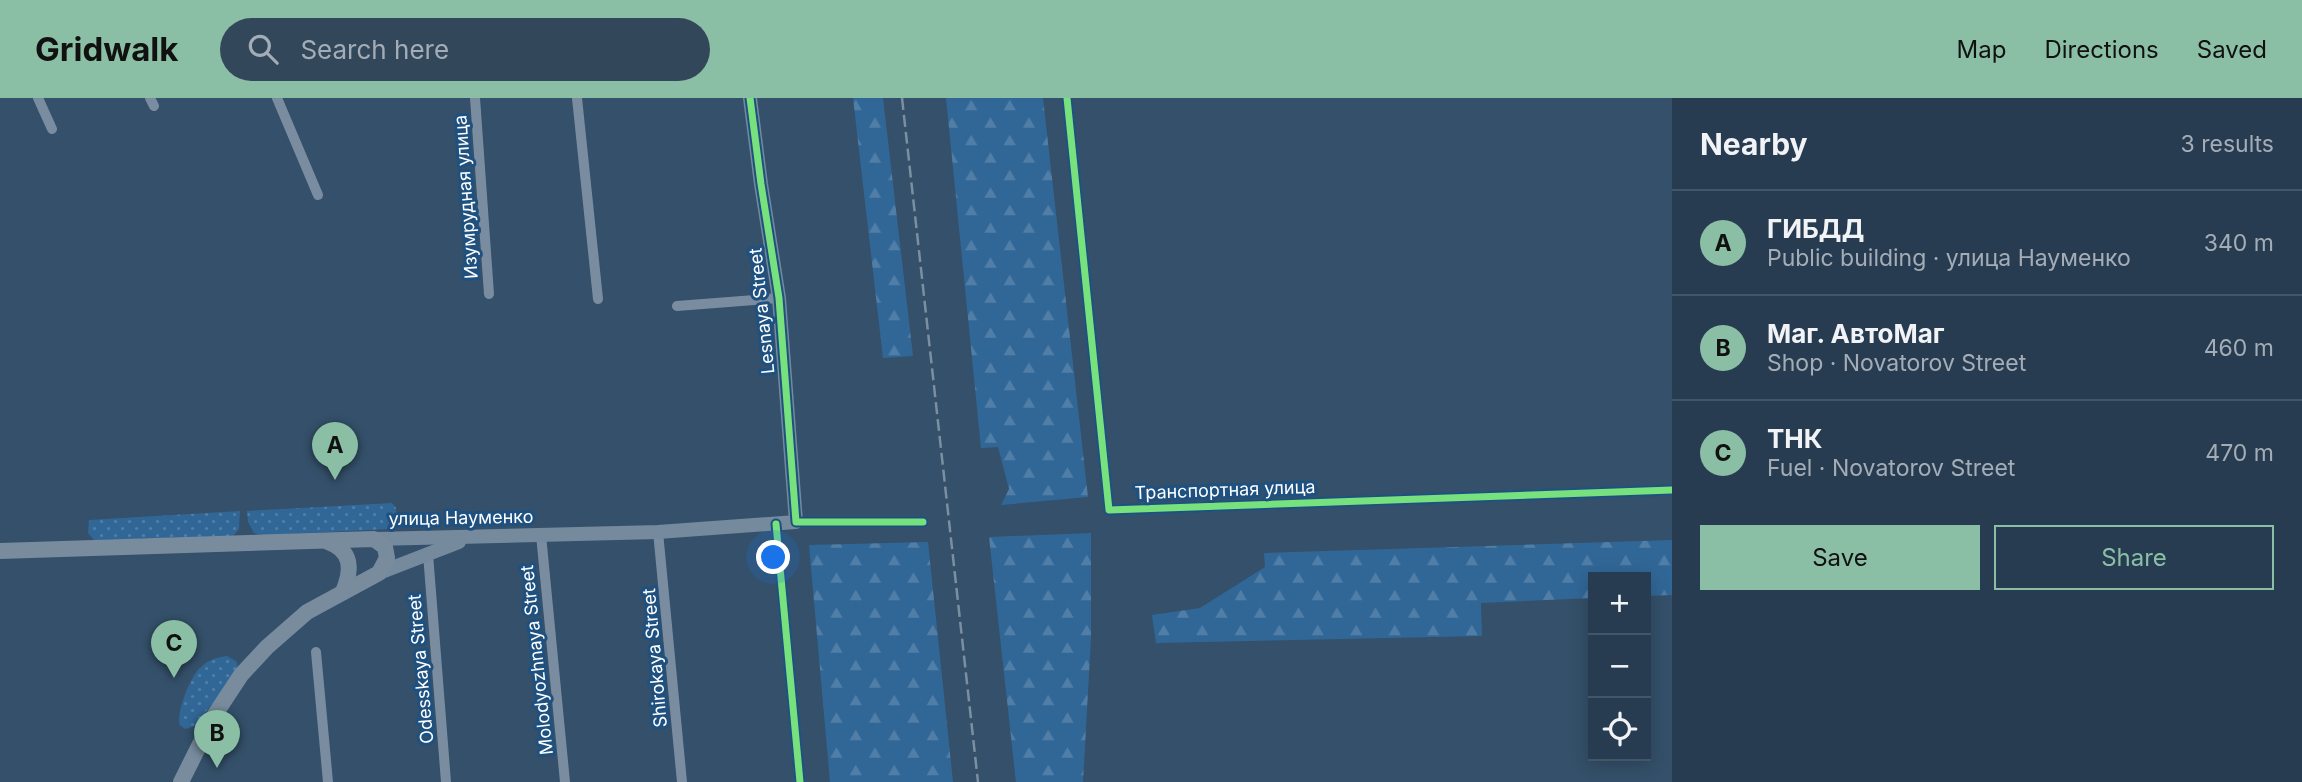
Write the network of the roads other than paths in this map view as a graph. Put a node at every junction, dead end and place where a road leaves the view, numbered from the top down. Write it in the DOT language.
graph roads {
  1 [pos="38,98"];
  2 [pos="276,98"];
  3 [pos="475,98"];
  4 [pos="578,98"];
  5 [pos="750,98"];
  6 [pos="1067,98"];
  7 [pos="52,129"];
  8 [pos="318,195"];
  9 [pos="489,294"];
  10 [pos="779,298"];
  11 [pos="598,299"];
  12 [pos="677,306"];
  13 [pos="1672,490"];
  14 [pos="796,522"];
  15 [pos="923,522"];
  16 [pos="776,524"];
  17 [pos="658,532"];
  18 [pos="541,536"];
  19 [pos="469,538"];
  20 [pos="374,539"];
  21 [pos="348,550"];
  22 [pos="0,551"];
  23 [pos="428,554"];
  24 [pos="379,573"];
  25 [pos="344,592"];
  26 [pos="316,652"];
  27 [pos="181,782"];
  28 [pos="328,782"];
  29 [pos="446,782"];
  30 [pos="565,782"];
  31 [pos="682,782"];
  32 [pos="800,782"];
  1 -- 7 [label="street"];
  2 -- 8 [label="street"];
  3 -- 9 [label="street, Изумрудная улица"];
  4 -- 11 [label="street"];
  5 -- 10 [label="main road, Lesnaya Street"];
  6 -- 13 [label="street, Транспортная улица"];
  10 -- 12 [label="street"];
  10 -- 14 [label="main road, Lesnaya Street"];
  14 -- 15 [label="street, улица Науменко"];
  14 -- 16 [label="main road, улица Науменко"];
  16 -- 17 [label="main road, улица Науменко"];
  16 -- 32 [label="street"];
  17 -- 18 [label="main road, улица Науменко"];
  17 -- 31 [label="street, Shirokaya Street"];
  18 -- 19 [label="main road, улица Науменко"];
  18 -- 30 [label="street, Molodyozhnaya Street"];
  19 -- 20 [label="main road, улица Науменко"];
  19 -- 23 [label="main road"];
  20 -- 21 [label="main road, улица Науменко"];
  20 -- 24 [label="main road"];
  21 -- 22 [label="main road"];
  21 -- 24 [label="main road"];
  21 -- 25 [label="main road"];
  23 -- 24 [label="main road"];
  23 -- 29 [label="street, Odesskaya Street"];
  24 -- 25 [label="main road"];
  25 -- 27 [label="main road"];
  26 -- 28 [label="street"];
}
